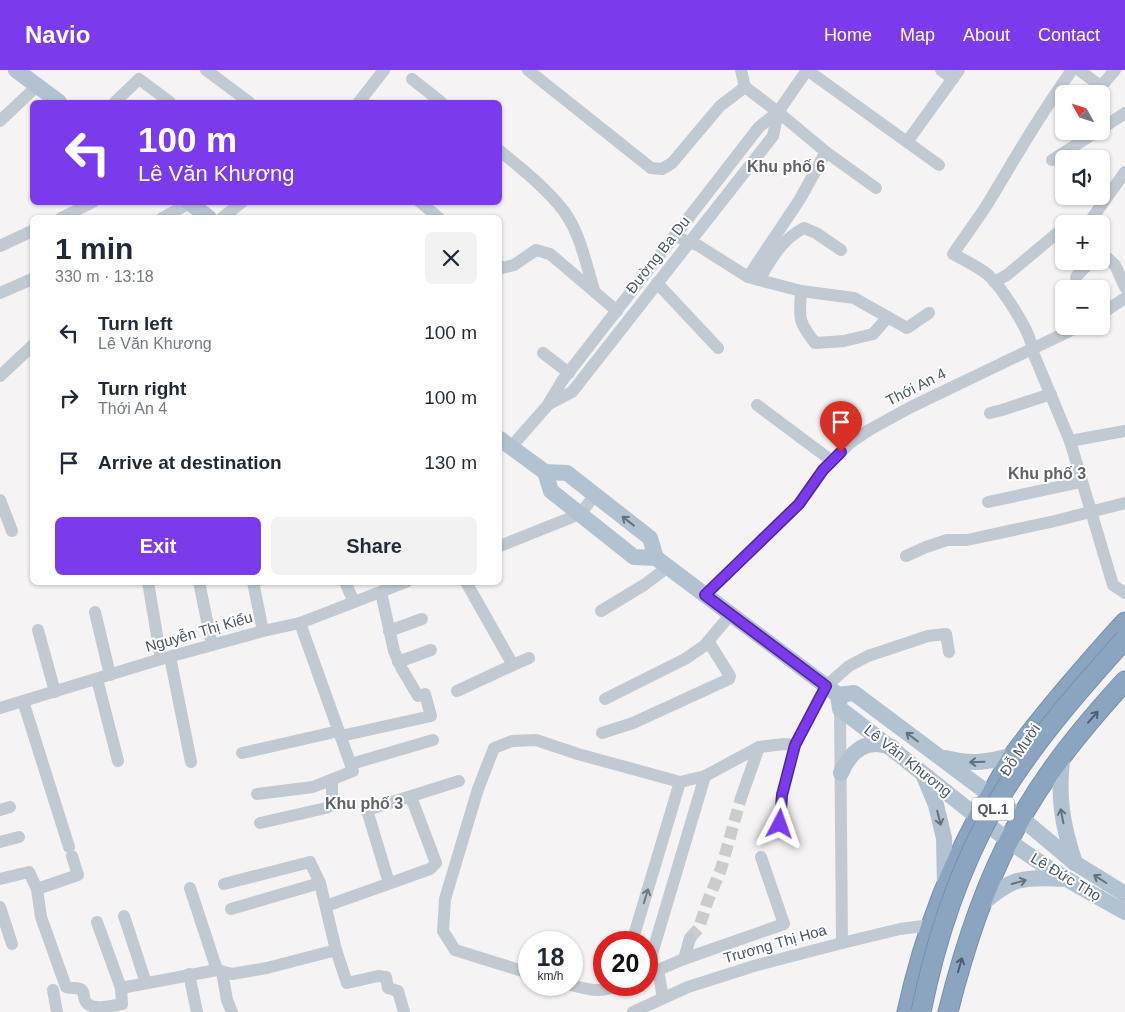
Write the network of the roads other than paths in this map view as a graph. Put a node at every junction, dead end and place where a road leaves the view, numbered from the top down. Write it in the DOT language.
graph roads {
  1 [pos="16,70"];
  2 [pos="206,70"];
  3 [pos="384,70"];
  4 [pos="528,70"];
  5 [pos="741,70"];
  6 [pos="807,70"];
  7 [pos="941,70"];
  8 [pos="1072,70"];
  9 [pos="1079,70"];
  10 [pos="1115,70"];
  11 [pos="956,74"];
  12 [pos="412,79"];
  13 [pos="37,86"];
  14 [pos="746,87"];
  15 [pos="56,100"];
  16 [pos="118,100"];
  17 [pos="167,100"];
  18 [pos="246,100"];
  19 [pos="361,100"];
  20 [pos="438,100"];
  21 [pos="778,112"];
  22 [pos="1125,113"];
  23 [pos="0,121"];
  24 [pos="1110,123"];
  25 [pos="1084,140"];
  26 [pos="907,142"];
  27 [pos="826,152"];
  28 [pos="502,154"];
  29 [pos="1052,160"];
  30 [pos="939,165"];
  31 [pos="1125,172"];
  32 [pos="876,188"];
  33 [pos="87,205"];
  34 [pos="186,205"];
  35 [pos="193,205"];
  36 [pos="238,205"];
  37 [pos="424,205"];
  38 [pos="67,215"];
  39 [pos="168,215"];
  40 [pos="205,215"];
  41 [pos="226,215"];
  42 [pos="435,215"];
  43 [pos="1094,215"];
  44 [pos="30,232"];
  45 [pos="1055,235"];
  46 [pos="675,236"];
  47 [pos="690,242"];
  48 [pos="0,246"];
  49 [pos="841,250"];
  50 [pos="1110,260"];
  51 [pos="502,268"];
  52 [pos="1083,270"];
  53 [pos="1076,277"];
  54 [pos="753,278"];
  55 [pos="30,280"];
  56 [pos="994,282"];
  57 [pos="657,283"];
  58 [pos="1125,287"];
  59 [pos="594,290"];
  60 [pos="801,291"];
  61 [pos="0,293"];
  62 [pos="1125,298"];
  63 [pos="1110,308"];
  64 [pos="617,311"];
  65 [pos="929,313"];
  66 [pos="888,317"];
  67 [pos="1062,335"];
  68 [pos="30,348"];
  69 [pos="718,348"];
  70 [pos="1032,350"];
  71 [pos="544,353"];
  72 [pos="569,373"];
  73 [pos="0,376"];
  74 [pos="1051,394"];
  75 [pos="757,405"];
  76 [pos="547,406"];
  77 [pos="990,413"];
  78 [pos="1125,431"];
  79 [pos="1070,441"];
  80 [pos="505,443"];
  81 [pos="832,461"];
  82 [pos="545,472"];
  83 [pos="1081,482"];
  84 [pos="595,495"];
  85 [pos="0,500"];
  86 [pos="988,502"];
  87 [pos="1125,503"];
  88 [pos="1090,511"];
  89 [pos="580,514"];
  90 [pos="12,531"];
  91 [pos="502,545"];
  92 [pos="906,556"];
  93 [pos="662,563"];
  94 [pos="149,585"];
  95 [pos="199,585"];
  96 [pos="254,585"];
  97 [pos="346,585"];
  98 [pos="398,585"];
  99 [pos="468,585"];
  100 [pos="381,592"];
  101 [pos="1125,593"];
  102 [pos="705,595"];
  103 [pos="354,602"];
  104 [pos="601,611"];
  105 [pos="95,612"];
  106 [pos="731,614"];
  107 [pos="422,619"];
  108 [pos="1125,622"];
  109 [pos="300,623"];
  110 [pos="38,630"];
  111 [pos="263,631"];
  112 [pos="389,631"];
  113 [pos="1125,639"];
  114 [pos="708,641"];
  115 [pos="212,645"];
  116 [pos="431,650"];
  117 [pos="949,652"];
  118 [pos="1125,657"];
  119 [pos="166,658"];
  120 [pos="529,658"];
  121 [pos="398,662"];
  122 [pos="513,665"];
  123 [pos="110,675"];
  124 [pos="97,679"];
  125 [pos="1125,681"];
  126 [pos="457,691"];
  127 [pos="55,692"];
  128 [pos="835,697"];
  129 [pos="605,699"];
  130 [pos="23,702"];
  131 [pos="0,708"];
  132 [pos="602,733"];
  133 [pos="340,734"];
  134 [pos="433,740"];
  135 [pos="759,747"];
  136 [pos="892,747"];
  137 [pos="794,748"];
  138 [pos="242,754"];
  139 [pos="1063,754"];
  140 [pos="939,757"];
  141 [pos="1011,760"];
  142 [pos="118,761"];
  143 [pos="191,762"];
  144 [pos="351,764"];
  145 [pos="922,772"];
  146 [pos="841,773"];
  147 [pos="705,776"];
  148 [pos="332,780"];
  149 [pos="459,781"];
  150 [pos="680,782"];
  151 [pos="1039,788"];
  152 [pos="258,794"];
  153 [pos="990,795"];
  154 [pos="411,797"];
  155 [pos="741,798"];
  156 [pos="978,817"];
  157 [pos="1021,818"];
  158 [pos="260,822"];
  159 [pos="780,824"];
  160 [pos="19,837"];
  161 [pos="1009,841"];
  162 [pos="0,842"];
  163 [pos="963,847"];
  164 [pos="761,857"];
  165 [pos="1075,863"];
  166 [pos="997,865"];
  167 [pos="1064,879"];
  168 [pos="0,880"];
  169 [pos="320,883"];
  170 [pos="389,883"];
  171 [pos="224,884"];
  172 [pos="945,886"];
  173 [pos="190,888"];
  174 [pos="37,889"];
  175 [pos="1125,894"];
  176 [pos="981,904"];
  177 [pos="326,906"];
  178 [pos="0,907"];
  179 [pos="231,909"];
  180 [pos="1125,912"];
  181 [pos="124,916"];
  182 [pos="97,922"];
  183 [pos="931,925"];
  184 [pos="635,931"];
  185 [pos="690,938"];
  186 [pos="842,943"];
  187 [pos="12,944"];
  188 [pos="658,944"];
  189 [pos="336,950"];
  190 [pos="684,959"];
  191 [pos="518,970"];
  192 [pos="658,970"];
  193 [pos="219,971"];
  194 [pos="189,974"];
  195 [pos="146,983"];
  196 [pos="120,988"];
  197 [pos="658,988"];
  198 [pos="53,990"];
  199 [pos="663,998"];
  200 [pos="640,1011"];
  201 [pos="57,1012"];
  202 [pos="197,1012"];
  203 [pos="232,1012"];
  204 [pos="404,1012"];
  205 [pos="908,1012"];
  206 [pos="921,1012"];
  207 [pos="933,1012"];
  208 [pos="948,1012"];
  1 -- 13 [label="main road"];
  2 -- 18 [label="street"];
  3 -- 19 [label="street"];
  4 -- 14 [label="street"];
  5 -- 14 [label="street"];
  6 -- 21 [label="street, Đường Ba Du"];
  6 -- 26 [label="street"];
  7 -- 11 [label="street"];
  8 -- 56 [label="street"];
  9 -- 10 [label="street"];
  11 -- 26 [label="street"];
  12 -- 20 [label="street"];
  13 -- 15 [label="main road"];
  13 -- 23 [label="street"];
  14 -- 21 [label="street"];
  16 -- 17 [label="street"];
  21 -- 27 [label="street"];
  21 -- 46 [label="street, Đường Ba Du"];
  21 -- 47 [label="street, Đường Ba Du"];
  22 -- 24 [label="street"];
  25 -- 29 [label="street"];
  26 -- 30 [label="street"];
  27 -- 32 [label="street"];
  27 -- 54 [label="street"];
  28 -- 59 [label="street"];
  31 -- 43 [label="street"];
  33 -- 38 [label="street"];
  34 -- 39 [label="street"];
  35 -- 40 [label="main road"];
  36 -- 41 [label="street"];
  37 -- 42 [label="street"];
  44 -- 48 [label="street"];
  45 -- 56 [label="street"];
  46 -- 47 [label="street"];
  46 -- 64 [label="street, Đường Ba Du"];
  47 -- 54 [label="street"];
  47 -- 57 [label="street, Đường Ba Du"];
  49 -- 54 [label="street"];
  50 -- 58 [label="street"];
  51 -- 59 [label="street"];
  52 -- 53 [label="street"];
  54 -- 60 [label="street"];
  55 -- 61 [label="street"];
  56 -- 70 [label="street"];
  57 -- 69 [label="street"];
  57 -- 76 [label="street, Đường Ba Du"];
  59 -- 64 [label="street"];
  60 -- 66 [label="street"];
  60 -- 66 [label="street"];
  62 -- 63 [label="street"];
  64 -- 72 [label="street, Đường Ba Du"];
  65 -- 66 [label="street"];
  67 -- 70 [label="street, Thới An 4"];
  68 -- 73 [label="street"];
  70 -- 74 [label="street"];
  70 -- 81 [label="street, Thới An 4"];
  71 -- 72 [label="street"];
  72 -- 76 [label="street, Đường Ba Du"];
  74 -- 77 [label="street"];
  74 -- 79 [label="street"];
  75 -- 81 [label="street"];
  76 -- 80 [label="street, Đường Ba Du"];
  78 -- 79 [label="street"];
  79 -- 83 [label="street"];
  80 -- 82 [label="main road"];
  81 -- 102 [label="street, Thới An 4"];
  82 -- 84 [label="main road"];
  82 -- 89 [label="main road"];
  83 -- 86 [label="street"];
  83 -- 88 [label="street"];
  84 -- 89 [label="street"];
  93 -- 84 [label="main road, one-way"];
  85 -- 90 [label="street"];
  87 -- 88 [label="street"];
  88 -- 92 [label="street"];
  88 -- 101 [label="street"];
  89 -- 91 [label="street"];
  89 -- 93 [label="main road"];
  93 -- 102 [label="main road, Lê Văn Khương"];
  93 -- 104 [label="street"];
  94 -- 119 [label="street"];
  95 -- 115 [label="street"];
  96 -- 111 [label="street"];
  97 -- 103 [label="street"];
  98 -- 100 [label="street, Nguyễn Thị Kiểu"];
  99 -- 122 [label="street"];
  100 -- 103 [label="street, Nguyễn Thị Kiểu"];
  100 -- 112 [label="street"];
  102 -- 106 [label="main road, Lê Văn Khương"];
  103 -- 109 [label="street, Nguyễn Thị Kiểu"];
  105 -- 123 [label="street"];
  106 -- 114 [label="street"];
  106 -- 128 [label="main road, Lê Văn Khương"];
  107 -- 112 [label="street"];
  108 -- 141 [label="highway, Đỗ Mười / QL.1"];
  109 -- 111 [label="street, Nguyễn Thị Kiểu"];
  109 -- 133 [label="street"];
  110 -- 127 [label="street"];
  111 -- 115 [label="street, Nguyễn Thị Kiểu"];
  112 -- 121 [label="street"];
  113 -- 206 [label="highway, QL.1, bridge"];
  114 -- 129 [label="street"];
  114 -- 132 [label="street"];
  115 -- 119 [label="street, Nguyễn Thị Kiểu"];
  116 -- 121 [label="street"];
  117 -- 128 [label="street"];
  118 -- 207 [label="highway, QL.1"];
  119 -- 123 [label="street, Nguyễn Thị Kiểu"];
  119 -- 143 [label="street"];
  120 -- 122 [label="street"];
  121 -- 133 [label="street"];
  122 -- 126 [label="street"];
  123 -- 124 [label="street, Nguyễn Thị Kiểu"];
  124 -- 127 [label="street, Nguyễn Thị Kiểu"];
  124 -- 142 [label="street"];
  139 -- 125 [label="highway, QL.1, one-way"];
  127 -- 130 [label="street, Nguyễn Thị Kiểu"];
  128 -- 136 [label="main road, Lê Văn Khương"];
  128 -- 137 [label="street"];
  140 -- 128 [label="main road, Lê Văn Khương, one-way"];
  128 -- 146 [label="street"];
  130 -- 131 [label="street, Nguyễn Thị Kiểu"];
  130 -- 174 [label="street"];
  133 -- 138 [label="street"];
  133 -- 144 [label="street"];
  134 -- 144 [label="street"];
  135 -- 137 [label="street"];
  135 -- 147 [label="street"];
  135 -- 155 [label="street"];
  136 -- 145 [label="main road, Lê Văn Khương"];
  136 -- 146 [label="main road"];
  137 -- 159 [label="street"];
  139 -- 151 [label="highway, QL.1"];
  165 -- 139 [label="main road, one-way"];
  141 -- 140 [label="main road, one-way"];
  140 -- 153 [label="main road, Lê Văn Khương"];
  141 -- 151 [label="highway"];
  141 -- 153 [label="highway, Đỗ Mười / QL.1"];
  144 -- 148 [label="street"];
  145 -- 156 [label="main road, Lê Văn Khương"];
  145 -- 172 [label="main road, one-way"];
  146 -- 186 [label="street"];
  147 -- 150 [label="street"];
  147 -- 188 [label="street"];
  148 -- 152 [label="street"];
  148 -- 158 [label="street"];
  149 -- 154 [label="street"];
  184 -- 150 [label="street, one-way"];
  150 -- 191 [label="street"];
  151 -- 157 [label="highway, QL.1"];
  153 -- 156 [label="highway, Đỗ Mười / QL.1"];
  153 -- 157 [label="main road, Lê Văn Khương"];
  154 -- 170 [label="street"];
  154 -- 170 [label="street"];
  156 -- 161 [label="main road, Lê Văn Khương"];
  156 -- 163 [label="highway, Đỗ Mười / QL.1"];
  157 -- 161 [label="highway, QL.1"];
  157 -- 165 [label="main road, Lê Đức Thọ"];
  160 -- 162 [label="street"];
  161 -- 166 [label="highway, QL.1"];
  161 -- 167 [label="main road, Lê Đức Thọ"];
  163 -- 166 [label="highway"];
  163 -- 172 [label="highway, Đỗ Mười / QL.1"];
  164 -- 190 [label="street"];
  175 -- 165 [label="main road, Lê Đức Thọ, one-way"];
  166 -- 176 [label="highway, QL.1"];
  176 -- 167 [label="main road, one-way"];
  167 -- 180 [label="main road, Lê Đức Thọ"];
  168 -- 174 [label="street"];
  169 -- 171 [label="street"];
  169 -- 177 [label="street"];
  169 -- 179 [label="street"];
  170 -- 177 [label="street"];
  172 -- 183 [label="highway, Đỗ Mười / QL.1"];
  173 -- 193 [label="street"];
  174 -- 196 [label="street"];
  208 -- 176 [label="highway, QL.1, one-way"];
  177 -- 189 [label="street"];
  178 -- 187 [label="street"];
  181 -- 195 [label="street"];
  182 -- 196 [label="street"];
  183 -- 186 [label="street, Trương Thị Hoa"];
  183 -- 205 [label="highway, Đỗ Mười / QL.1"];
  185 -- 190 [label="street"];
  186 -- 199 [label="street, Trương Thị Hoa"];
  189 -- 193 [label="street"];
  189 -- 204 [label="street"];
  190 -- 192 [label="street"];
  193 -- 194 [label="street"];
  193 -- 203 [label="street"];
  194 -- 195 [label="street"];
  194 -- 202 [label="street"];
  195 -- 196 [label="street"];
  197 -- 199 [label="street"];
  198 -- 201 [label="street"];
  199 -- 200 [label="street, Trương Thị Hoa"];
}
